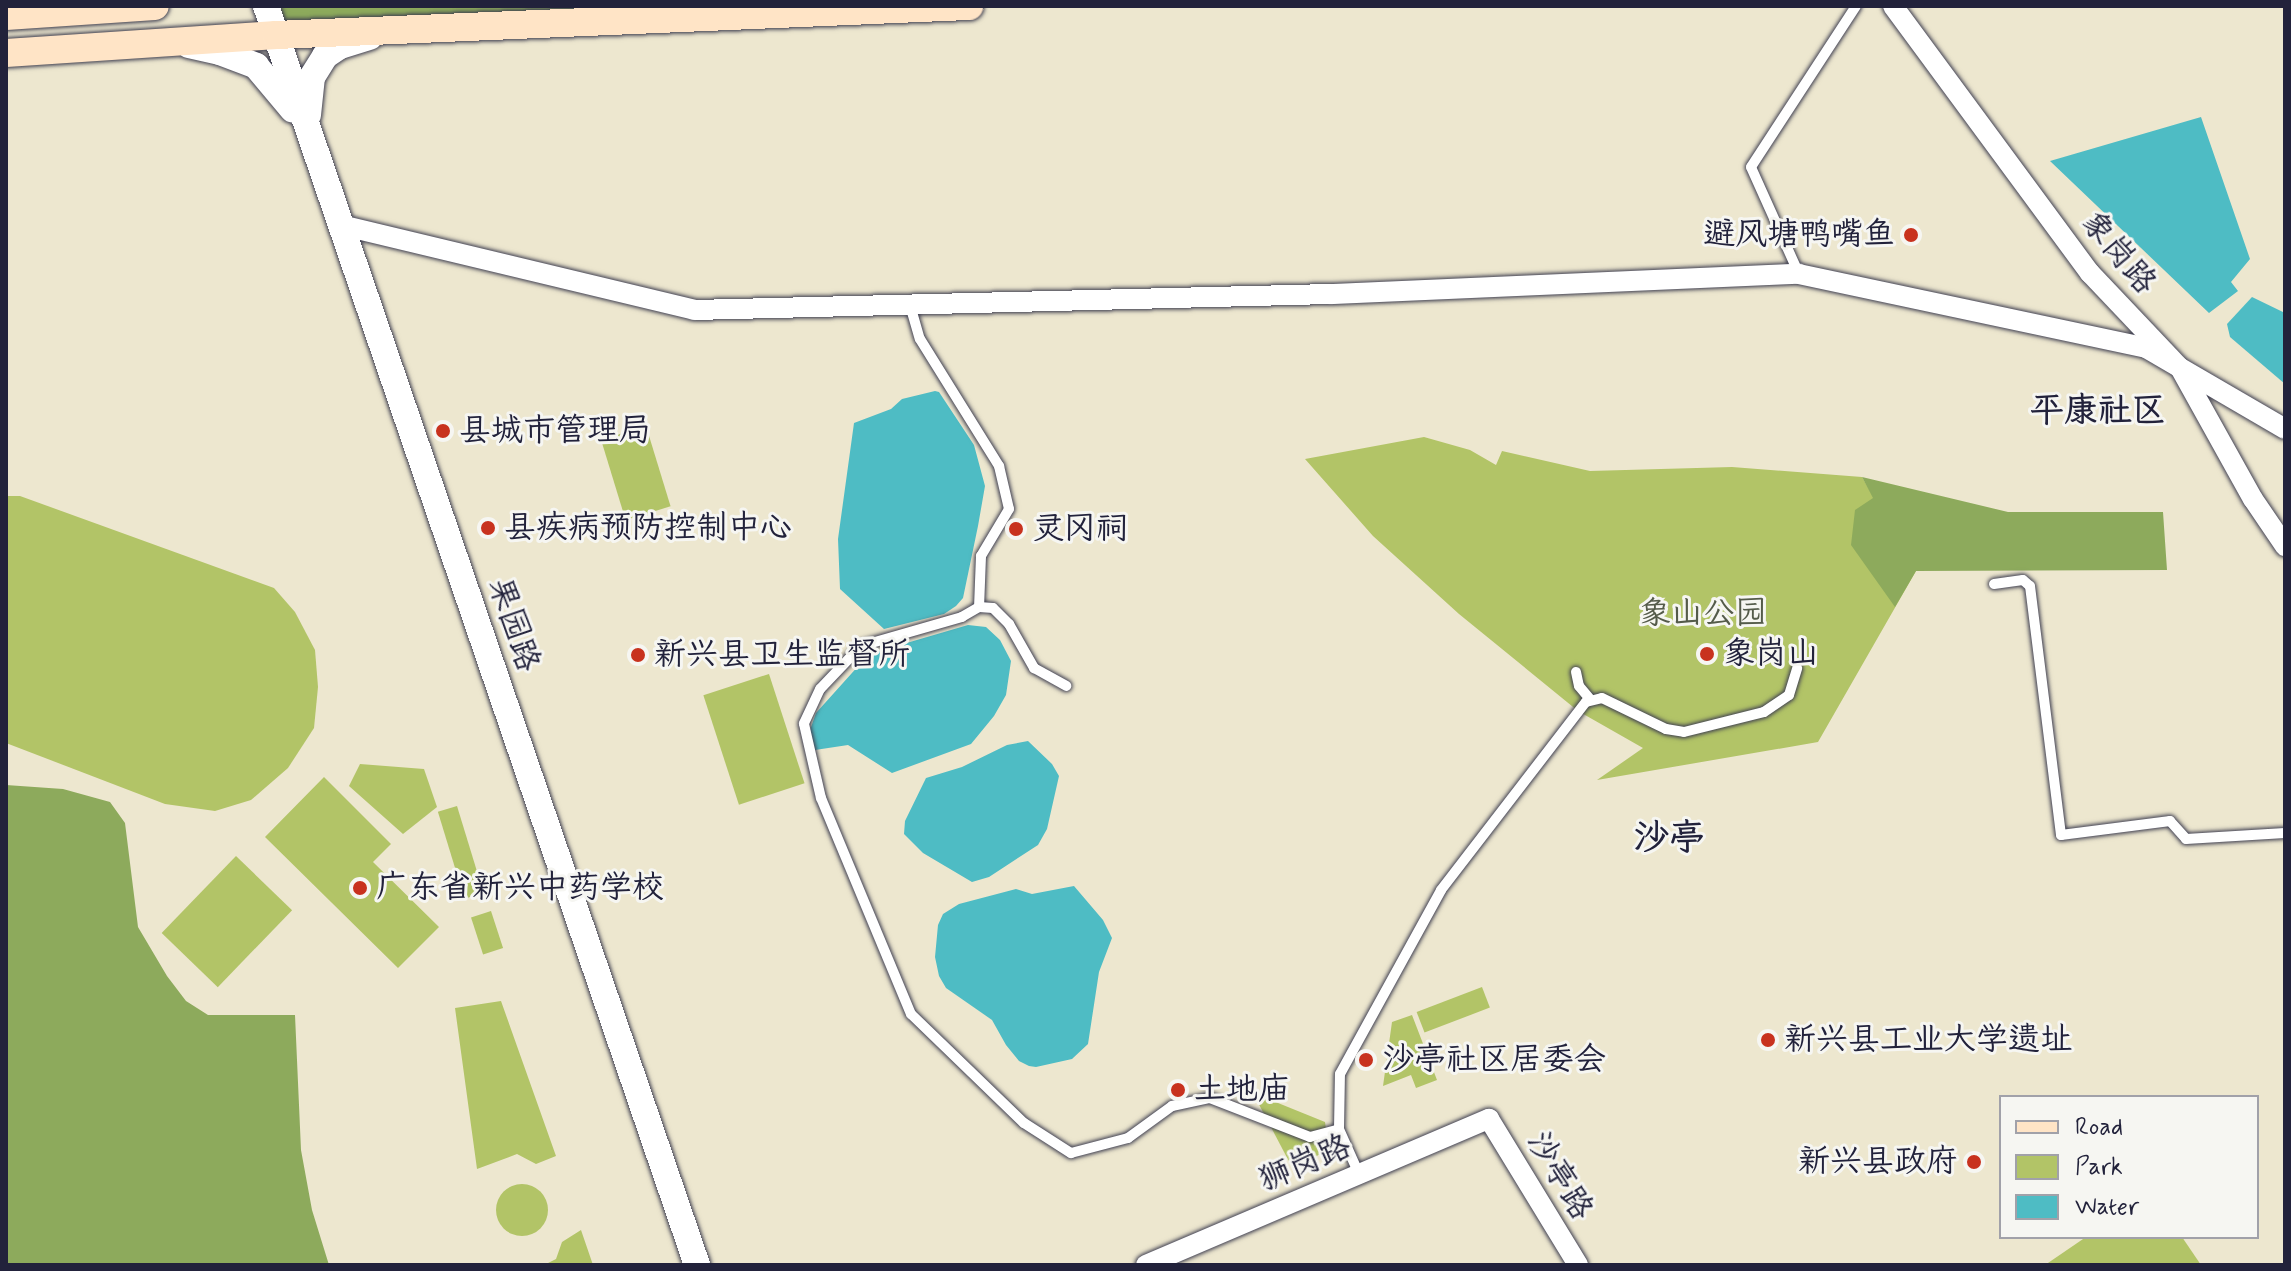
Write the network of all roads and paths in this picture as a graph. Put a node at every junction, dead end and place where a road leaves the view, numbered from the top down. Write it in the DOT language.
graph roads {
  1 [pos="155,6"];
  2 [pos="266,6"];
  3 [pos="969,6"];
  4 [pos="1856,6"];
  5 [pos="1893,6"];
  6 [pos="6,16"];
  7 [pos="391,30"];
  8 [pos="276,35"];
  9 [pos="173,42"];
  10 [pos="6,53"];
  11 [pos="310,134"];
  12 [pos="341,225"];
  13 [pos="1799,274"];
  14 [pos="910,305"];
  15 [pos="2180,368"];
  16 [pos="2285,429"];
  17 [pos="2285,546"];
  18 [pos="1994,584"];
  19 [pos="979,607"];
  20 [pos="1797,668"];
  21 [pos="1576,672"];
  22 [pos="1066,686"];
  23 [pos="1590,699"];
  24 [pos="2285,833"];
  25 [pos="1489,1119"];
  26 [pos="1339,1129"];
  27 [pos="1359,1174"];
  28 [pos="697,1265"];
  29 [pos="1146,1265"];
  30 [pos="1578,1265"];
  1 -- 6 [label="main road"];
  2 -- 8 [label="street, 果园路"];
  3 -- 7 [label="main road"];
  4 -- 13 [label="lane"];
  5 -- 15 [label="street, 象岗路"];
  7 -- 8 [label="main road"];
  7 -- 11 [label="street"];
  8 -- 9 [label="main road"];
  8 -- 11 [label="street, 果园路"];
  9 -- 10 [label="main road"];
  9 -- 11 [label="street"];
  11 -- 12 [label="street, 果园路"];
  12 -- 14 [label="street"];
  12 -- 28 [label="street, 果园路"];
  13 -- 14 [label="street"];
  13 -- 15 [label="street"];
  14 -- 19 [label="lane"];
  15 -- 16 [label="street"];
  15 -- 17 [label="street, 象岗路"];
  18 -- 24 [label="lane"];
  19 -- 22 [label="lane"];
  19 -- 26 [label="lane"];
  20 -- 23 [label="lane"];
  21 -- 23 [label="lane"];
  23 -- 26 [label="lane"];
  25 -- 27 [label="street, 狮岗路"];
  25 -- 30 [label="street, 沙亭路"];
  26 -- 27 [label="lane"];
  27 -- 29 [label="street, 狮岗路"];
}
